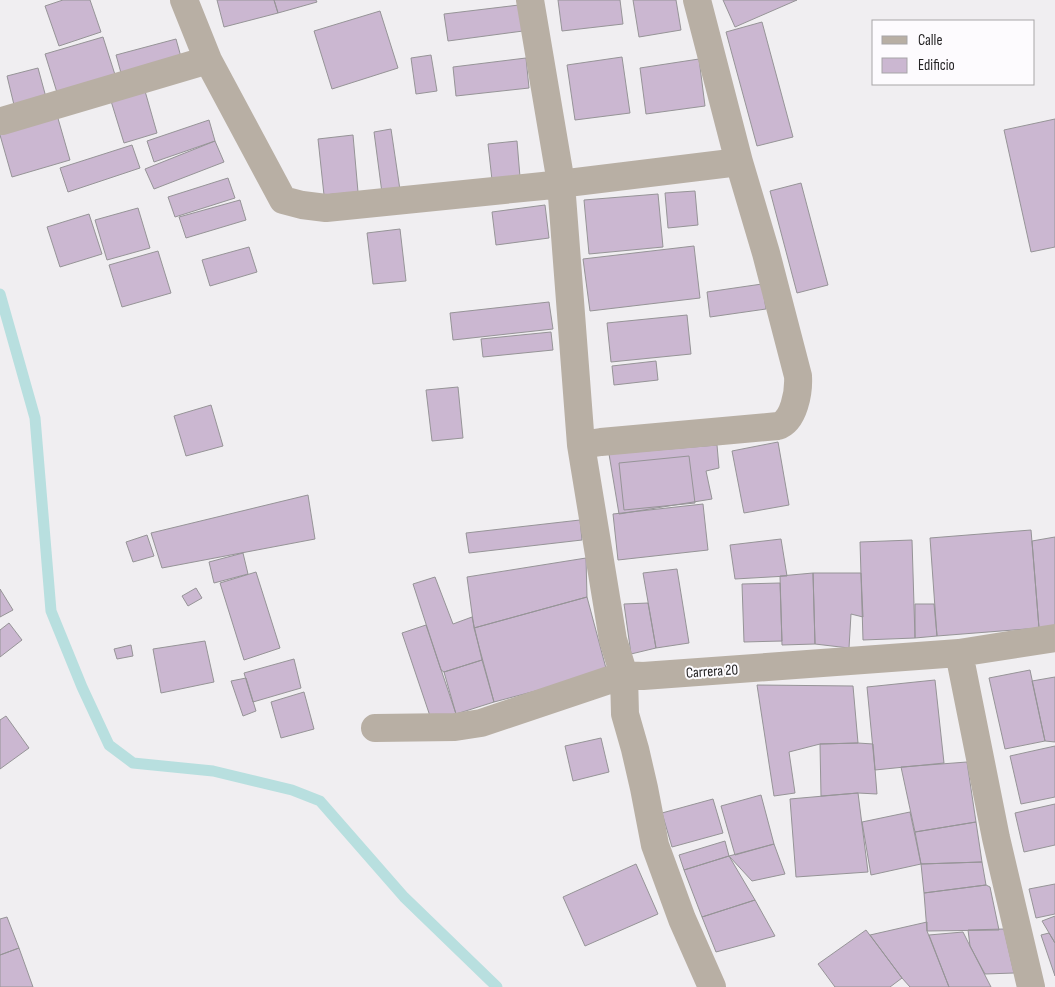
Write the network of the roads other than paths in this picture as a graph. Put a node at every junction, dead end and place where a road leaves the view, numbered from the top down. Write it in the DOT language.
graph roads {
  1 [pos="184,0"];
  2 [pos="530,0"];
  3 [pos="697,0"];
  4 [pos="208,60"];
  5 [pos="2,121"];
  6 [pos="739,162"];
  7 [pos="561,183"];
  8 [pos="580,445"];
  9 [pos="1055,638"];
  10 [pos="958,653"];
  11 [pos="624,675"];
  12 [pos="376,728"];
  13 [pos="712,987"];
  14 [pos="1031,987"];
  1 -- 4 [label="street"];
  2 -- 7 [label="street"];
  3 -- 6 [label="street"];
  4 -- 5 [label="street"];
  4 -- 7 [label="street"];
  6 -- 7 [label="street"];
  6 -- 8 [label="street"];
  7 -- 8 [label="street"];
  8 -- 11 [label="street"];
  9 -- 10 [label="street, Carrera 20"];
  10 -- 11 [label="street, Carrera 20"];
  10 -- 14 [label="street"];
  11 -- 12 [label="street, Carrera 20"];
  11 -- 13 [label="street"];
}
